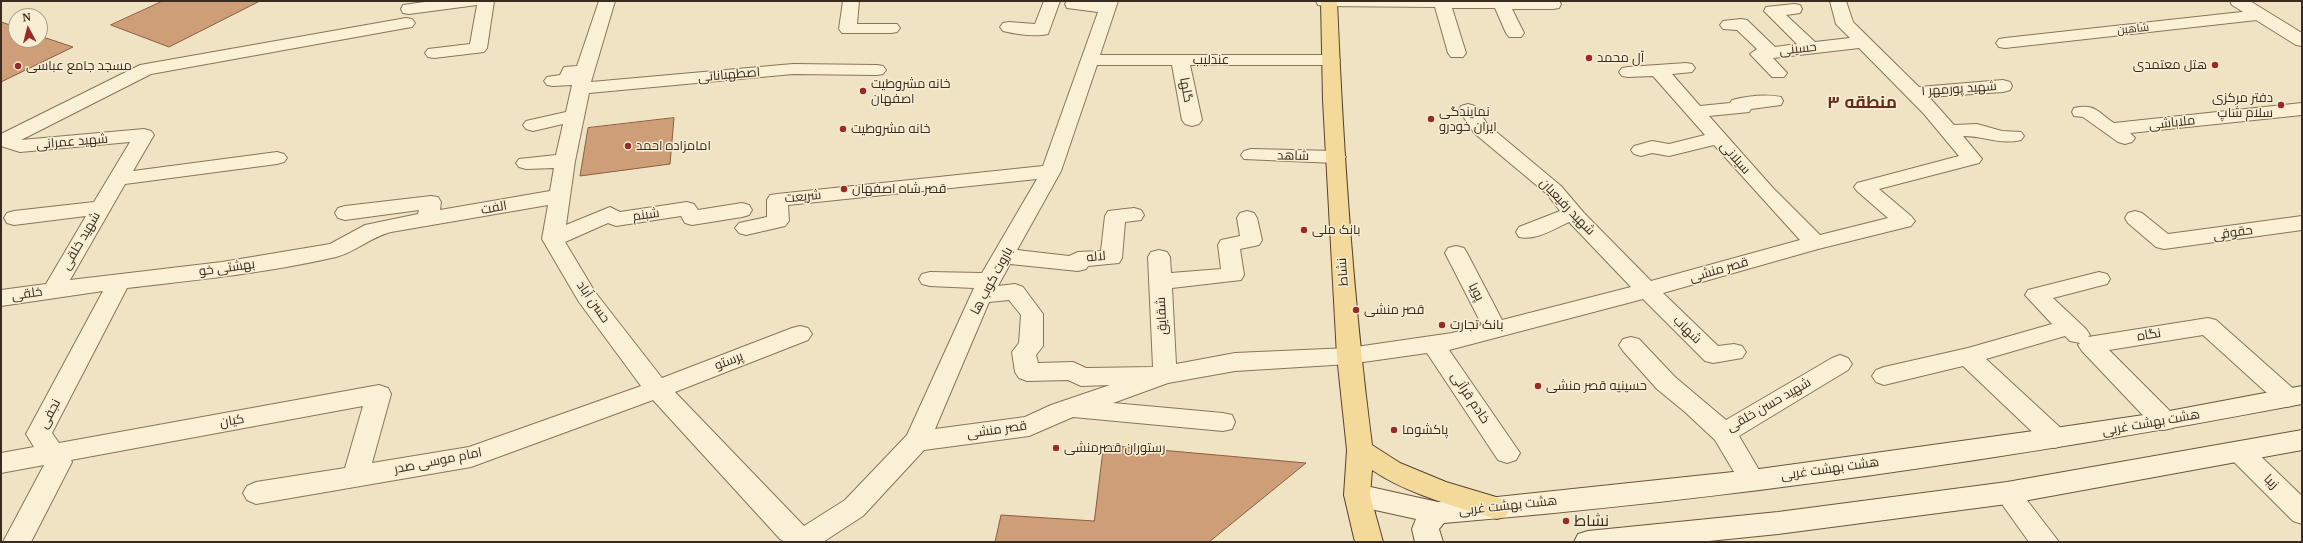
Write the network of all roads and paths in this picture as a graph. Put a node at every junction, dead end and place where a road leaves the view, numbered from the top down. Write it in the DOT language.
graph roads {
  1 [pos="472,1"];
  2 [pos="486,1"];
  3 [pos="607,1"];
  4 [pos="851,1"];
  5 [pos="1052,1"];
  6 [pos="1324,1"];
  7 [pos="1329,1"];
  8 [pos="1838,1"];
  9 [pos="2238,1"];
  10 [pos="1442,2"];
  11 [pos="1501,3"];
  12 [pos="1073,4"];
  13 [pos="1108,4"];
  14 [pos="1553,4"];
  15 [pos="1794,9"];
  16 [pos="2260,15"];
  17 [pos="1729,25"];
  18 [pos="1009,27"];
  19 [pos="892,28"];
  20 [pos="1515,33"];
  21 [pos="2302,41"];
  22 [pos="1864,42"];
  23 [pos="2005,43"];
  24 [pos="1811,48"];
  25 [pos="1770,52"];
  26 [pos="434,53"];
  27 [pos="1457,53"];
  28 [pos="1090,60"];
  29 [pos="1180,60"];
  30 [pos="1331,60"];
  31 [pos="1686,68"];
  32 [pos="877,70"];
  33 [pos="1658,70"];
  34 [pos="1628,72"];
  35 [pos="1778,73"];
  36 [pos="582,79"];
  37 [pos="553,82"];
  38 [pos="2003,86"];
  39 [pos="1914,93"];
  40 [pos="1774,101"];
  41 [pos="2302,109"];
  42 [pos="1468,110"];
  43 [pos="1694,112"];
  44 [pos="2081,112"];
  45 [pos="575,116"];
  46 [pos="1192,120"];
  47 [pos="533,125"];
  48 [pos="1949,131"];
  49 [pos="144,135"];
  50 [pos="2014,136"];
  51 [pos="1717,138"];
  52 [pos="2,140"];
  53 [pos="1641,150"];
  54 [pos="1250,155"];
  55 [pos="1336,157"];
  56 [pos="277,158"];
  57 [pos="565,161"];
  58 [pos="526,163"];
  59 [pos="1051,171"];
  60 [pos="118,179"];
  61 [pos="561,196"];
  62 [pos="100,208"];
  63 [pos="345,213"];
  64 [pos="1573,213"];
  65 [pos="1134,215"];
  66 [pos="14,218"];
  67 [pos="1247,218"];
  68 [pos="2135,218"];
  69 [pos="427,219"];
  70 [pos="744,219"];
  71 [pos="2302,223"];
  72 [pos="1527,232"];
  73 [pos="553,239"];
  74 [pos="1815,242"];
  75 [pos="335,250"];
  76 [pos="1456,253"];
  77 [pos="1004,256"];
  78 [pos="1159,257"];
  79 [pos="930,279"];
  80 [pos="2099,279"];
  81 [pos="1161,281"];
  82 [pos="119,282"];
  83 [pos="986,288"];
  84 [pos="53,290"];
  85 [pos="1647,290"];
  86 [pos="1,298"];
  87 [pos="2069,327"];
  88 [pos="1496,330"];
  89 [pos="800,334"];
  90 [pos="1433,344"];
  91 [pos="1631,346"];
  92 [pos="2090,346"];
  93 [pos="1734,352"];
  94 [pos="1349,356"];
  95 [pos="1968,356"];
  96 [pos="1840,364"];
  97 [pos="1165,375"];
  98 [pos="1884,376"];
  99 [pos="658,389"];
  100 [pos="2295,397"];
  101 [pos="1068,409"];
  102 [pos="2164,421"];
  103 [pos="1223,422"];
  104 [pos="1724,433"];
  105 [pos="2055,438"];
  106 [pos="2302,440"];
  107 [pos="917,441"];
  108 [pos="1360,450"];
  109 [pos="2240,452"];
  110 [pos="53,453"];
  111 [pos="1507,453"];
  112 [pos="1,463"];
  113 [pos="356,476"];
  114 [pos="1752,480"];
  115 [pos="256,493"];
  116 [pos="2006,493"];
  117 [pos="1357,495"];
  118 [pos="1497,508"];
  119 [pos="1438,513"];
  120 [pos="2302,513"];
  121 [pos="804,540"];
  122 [pos="17,542"];
  123 [pos="1369,542"];
  124 [pos="1428,542"];
  125 [pos="1588,542"];
  126 [pos="2045,542"];
  1 -- 52 [label="street"];
  2 -- 26 [label="street"];
  3 -- 36 [label="street"];
  4 -- 19 [label="street"];
  5 -- 18 [label="street"];
  6 -- 7 [label="street"];
  7 -- 10 [label="street"];
  7 -- 30 [label="main road, نشاط"];
  8 -- 22 [label="street, قصر منشی"];
  9 -- 16 [label="street"];
  10 -- 11 [label="street"];
  10 -- 27 [label="street"];
  11 -- 14 [label="street"];
  11 -- 20 [label="street"];
  12 -- 13 [label="street"];
  13 -- 28 [label="street, باروت کوب ها"];
  15 -- 24 [label="street"];
  16 -- 21 [label="street"];
  16 -- 23 [label="street, شاهین"];
  17 -- 25 [label="street"];
  22 -- 24 [label="street, حسینی"];
  22 -- 39 [label="street, قصر منشی"];
  24 -- 25 [label="street, حسینی"];
  25 -- 35 [label="street, حسینی"];
  28 -- 29 [label="street, عندلیب"];
  28 -- 59 [label="street, باروت کوب ها"];
  29 -- 30 [label="street, عندلیب"];
  29 -- 46 [label="street, گلها"];
  30 -- 55 [label="main road, نشاط"];
  31 -- 33 [label="street"];
  32 -- 36 [label="street, اصطهباناتی"];
  33 -- 34 [label="street"];
  33 -- 43 [label="street, سیلانی"];
  36 -- 37 [label="street, اصطهباناتی"];
  36 -- 45 [label="street"];
  38 -- 39 [label="street, شهید پورمهر ۱"];
  39 -- 48 [label="street, قصر منشی"];
  40 -- 43 [label="street"];
  41 -- 44 [label="street, ملاباشی"];
  42 -- 64 [label="street, شهید رفیعیان"];
  43 -- 51 [label="street, سیلانی"];
  45 -- 47 [label="street"];
  45 -- 57 [label="street"];
  48 -- 50 [label="street"];
  48 -- 74 [label="street, قصر منشی"];
  49 -- 52 [label="street, شهید عمرانی"];
  49 -- 60 [label="street, شهید خلقی"];
  51 -- 53 [label="street"];
  51 -- 74 [label="street, سیلانی"];
  54 -- 55 [label="street, شاهد"];
  55 -- 94 [label="main road, نشاط"];
  56 -- 60 [label="street"];
  57 -- 58 [label="street"];
  57 -- 61 [label="street"];
  59 -- 70 [label="street, شریعت"];
  59 -- 77 [label="street, باروت کوب ها"];
  60 -- 62 [label="street, شهید خلقی"];
  61 -- 69 [label="street, الفت"];
  61 -- 73 [label="street"];
  62 -- 66 [label="street"];
  62 -- 84 [label="street, شهید خلقی"];
  63 -- 69 [label="street"];
  64 -- 72 [label="street"];
  64 -- 85 [label="street, شهید رفیعیان"];
  65 -- 77 [label="street, لاله"];
  67 -- 81 [label="street"];
  68 -- 71 [label="street, حقوقی"];
  69 -- 75 [label="street, الفت"];
  70 -- 73 [label="street, شبنم"];
  73 -- 99 [label="street, حسن آباد"];
  74 -- 85 [label="street, قصر منشی"];
  75 -- 82 [label="street, بهشتی خو"];
  76 -- 88 [label="street, پویا"];
  77 -- 83 [label="street, باروت کوب ها"];
  78 -- 81 [label="street, شقایق"];
  79 -- 83 [label="street"];
  80 -- 87 [label="street"];
  81 -- 97 [label="street, شقایق"];
  82 -- 84 [label="street, شهید خلقی"];
  82 -- 110 [label="street, نجفی"];
  83 -- 97 [label="street, قصر منشی"];
  83 -- 107 [label="street, باروت کوب ها"];
  84 -- 86 [label="street, خلقی"];
  85 -- 88 [label="street, قصر منشی"];
  85 -- 93 [label="street, شهاب"];
  87 -- 92 [label="street"];
  87 -- 95 [label="street"];
  88 -- 90 [label="street, قصر منشی"];
  89 -- 99 [label="street, پرستو"];
  90 -- 94 [label="street, قصر منشی"];
  90 -- 111 [label="street, خادم قرآنی"];
  91 -- 104 [label="street, شهید حسن خلقی"];
  92 -- 100 [label="street, نگاه"];
  92 -- 102 [label="street"];
  94 -- 97 [label="street, قصر منشی"];
  94 -- 108 [label="main road, نشاط"];
  95 -- 98 [label="street"];
  95 -- 105 [label="street"];
  96 -- 104 [label="street, شهید حسن خلقی"];
  97 -- 101 [label="street, قصر منشی"];
  99 -- 113 [label="street, امام موسی صدر"];
  99 -- 121 [label="street, حسن آباد"];
  100 -- 102 [label="street, هشت بهشت غربی"];
  101 -- 103 [label="street"];
  101 -- 107 [label="street, قصر منشی"];
  102 -- 105 [label="street, هشت بهشت غربی"];
  104 -- 114 [label="street"];
  105 -- 114 [label="street, هشت بهشت غربی"];
  106 -- 109 [label="street"];
  107 -- 121 [label="street, باروت کوب ها"];
  108 -- 117 [label="main road, نشاط"];
  108 -- 118 [label="main road"];
  109 -- 116 [label="street"];
  109 -- 120 [label="street, زیبا"];
  110 -- 112 [label="street, کیان"];
  110 -- 113 [label="street, کیان"];
  110 -- 122 [label="street"];
  113 -- 115 [label="street, امام موسی صدر"];
  114 -- 118 [label="street, هشت بهشت غربی"];
  116 -- 125 [label="street"];
  116 -- 126 [label="street"];
  117 -- 119 [label="street, هشت بهشت غربی"];
  117 -- 123 [label="main road, نشاط"];
  118 -- 119 [label="street, هشت بهشت غربی"];
  119 -- 124 [label="street"];
}
